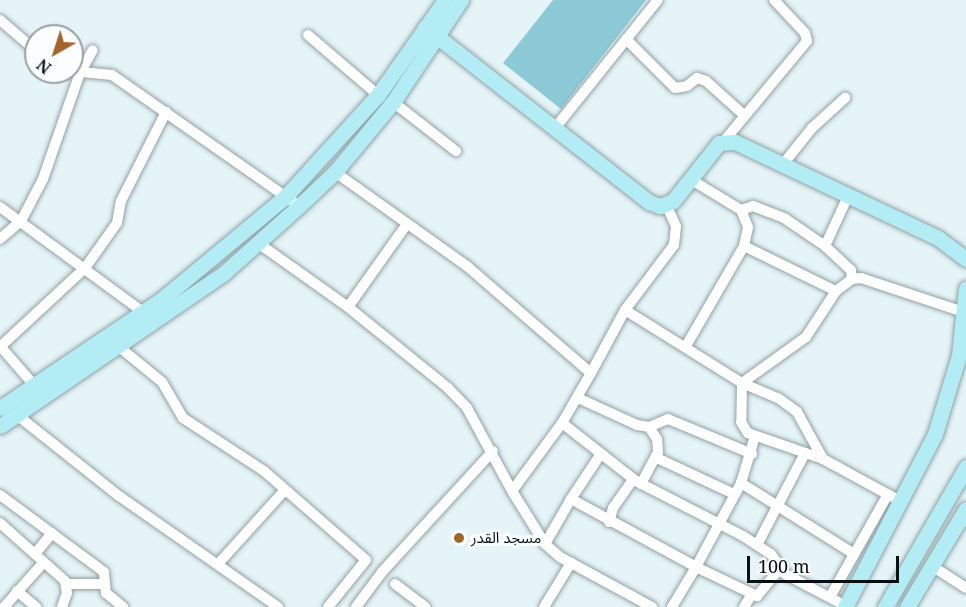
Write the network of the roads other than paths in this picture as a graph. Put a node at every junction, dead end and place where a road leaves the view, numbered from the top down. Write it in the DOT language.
graph roads {
  1 [pos="445,0"];
  2 [pos="461,0"];
  3 [pos="658,0"];
  4 [pos="774,0"];
  5 [pos="0,20"];
  6 [pos="425,27"];
  7 [pos="308,35"];
  8 [pos="439,37"];
  9 [pos="626,39"];
  10 [pos="24,41"];
  11 [pos="93,50"];
  12 [pos="84,62"];
  13 [pos="84,73"];
  14 [pos="73,84"];
  15 [pos="378,95"];
  16 [pos="845,98"];
  17 [pos="393,102"];
  18 [pos="166,112"];
  19 [pos="745,116"];
  20 [pos="555,128"];
  21 [pos="724,141"];
  22 [pos="456,151"];
  23 [pos="784,163"];
  24 [pos="335,172"];
  25 [pos="690,179"];
  26 [pos="849,194"];
  27 [pos="286,196"];
  28 [pos="666,205"];
  29 [pos="299,206"];
  30 [pos="0,207"];
  31 [pos="741,210"];
  32 [pos="21,221"];
  33 [pos="407,224"];
  34 [pos="0,240"];
  35 [pos="258,243"];
  36 [pos="744,246"];
  37 [pos="825,246"];
  38 [pos="966,259"];
  39 [pos="85,268"];
  40 [pos="852,279"];
  41 [pos="966,288"];
  42 [pos="836,291"];
  43 [pos="348,307"];
  44 [pos="625,310"];
  45 [pos="143,312"];
  46 [pos="964,312"];
  47 [pos="0,346"];
  48 [pos="118,346"];
  49 [pos="686,346"];
  50 [pos="591,374"];
  51 [pos="742,383"];
  52 [pos="34,385"];
  53 [pos="578,398"];
  54 [pos="0,408"];
  55 [pos="17,415"];
  56 [pos="562,423"];
  57 [pos="0,426"];
  58 [pos="649,427"];
  59 [pos="755,436"];
  60 [pos="493,451"];
  61 [pos="805,453"];
  62 [pos="752,454"];
  63 [pos="600,455"];
  64 [pos="657,459"];
  65 [pos="823,459"];
  66 [pos="966,467"];
  67 [pos="637,481"];
  68 [pos="741,483"];
  69 [pos="284,491"];
  70 [pos="512,491"];
  71 [pos="734,494"];
  72 [pos="888,494"];
  73 [pos="0,495"];
  74 [pos="571,499"];
  75 [pos="947,501"];
  76 [pos="902,502"];
  77 [pos="779,508"];
  78 [pos="965,511"];
  79 [pos="609,522"];
  80 [pos="717,522"];
  81 [pos="0,523"];
  82 [pos="52,533"];
  83 [pos="545,544"];
  84 [pos="757,545"];
  85 [pos="854,554"];
  86 [pos="39,559"];
  87 [pos="572,563"];
  88 [pos="218,564"];
  89 [pos="932,566"];
  90 [pos="696,567"];
  91 [pos="780,569"];
  92 [pos="66,584"];
  93 [pos="104,584"];
  94 [pos="395,584"];
  95 [pos="966,588"];
  96 [pos="17,591"];
  97 [pos="751,596"];
  98 [pos="830,597"];
  99 [pos="359,606"];
  100 [pos="845,606"];
  101 [pos="4,607"];
  102 [pos="36,607"];
  103 [pos="62,607"];
  104 [pos="123,607"];
  105 [pos="278,607"];
  106 [pos="328,607"];
  107 [pos="425,607"];
  108 [pos="544,607"];
  109 [pos="652,607"];
  110 [pos="672,607"];
  111 [pos="744,607"];
  112 [pos="885,607"];
  113 [pos="907,607"];
  1 -- 6 [label="street"];
  2 -- 8 [label="street"];
  3 -- 9 [label="street"];
  4 -- 19 [label="street"];
  5 -- 10 [label="street"];
  6 -- 8 [label="street"];
  6 -- 15 [label="street"];
  7 -- 15 [label="street"];
  8 -- 17 [label="street"];
  8 -- 20 [label="street"];
  9 -- 19 [label="street"];
  9 -- 20 [label="street"];
  11 -- 12 [label="street"];
  13 -- 18 [label="street"];
  14 -- 32 [label="street"];
  15 -- 27 [label="street"];
  16 -- 23 [label="street"];
  17 -- 22 [label="street"];
  17 -- 24 [label="street"];
  18 -- 27 [label="street"];
  18 -- 39 [label="street"];
  19 -- 21 [label="street"];
  20 -- 28 [label="street"];
  21 -- 23 [label="street"];
  21 -- 25 [label="street"];
  23 -- 26 [label="street"];
  24 -- 29 [label="street"];
  24 -- 33 [label="street"];
  25 -- 28 [label="street"];
  25 -- 31 [label="street"];
  26 -- 37 [label="street"];
  26 -- 38 [label="street"];
  27 -- 29 [label="street"];
  27 -- 45 [label="street"];
  28 -- 44 [label="street"];
  29 -- 35 [label="street"];
  30 -- 32 [label="street"];
  31 -- 36 [label="street"];
  31 -- 37 [label="street"];
  32 -- 34 [label="street"];
  32 -- 39 [label="street"];
  33 -- 43 [label="street"];
  33 -- 50 [label="street"];
  35 -- 43 [label="street"];
  35 -- 48 [label="street"];
  36 -- 42 [label="street"];
  36 -- 49 [label="street"];
  37 -- 40 [label="street"];
  39 -- 45 [label="street"];
  39 -- 47 [label="street"];
  40 -- 42 [label="street"];
  40 -- 46 [label="street"];
  41 -- 46 [label="street"];
  42 -- 51 [label="street"];
  43 -- 60 [label="street"];
  44 -- 49 [label="street"];
  44 -- 50 [label="street"];
  45 -- 52 [label="street"];
  46 -- 76 [label="street"];
  47 -- 52 [label="street"];
  48 -- 55 [label="street"];
  48 -- 69 [label="street"];
  49 -- 51 [label="street"];
  50 -- 53 [label="street"];
  51 -- 59 [label="street"];
  51 -- 65 [label="street"];
  52 -- 54 [label="street"];
  53 -- 56 [label="street"];
  53 -- 58 [label="street"];
  55 -- 57 [label="street"];
  55 -- 88 [label="street"];
  56 -- 63 [label="street"];
  56 -- 70 [label="street"];
  58 -- 62 [label="street"];
  58 -- 64 [label="street"];
  59 -- 61 [label="street"];
  59 -- 62 [label="street"];
  60 -- 70 [label="street"];
  60 -- 99 [label="street"];
  61 -- 65 [label="street"];
  61 -- 77 [label="street"];
  62 -- 68 [label="street"];
  63 -- 67 [label="street"];
  63 -- 74 [label="street"];
  64 -- 67 [label="street"];
  64 -- 71 [label="street"];
  65 -- 72 [label="street"];
  66 -- 75 [label="street"];
  67 -- 79 [label="street"];
  67 -- 80 [label="street"];
  68 -- 71 [label="street"];
  68 -- 77 [label="street"];
  69 -- 88 [label="street"];
  69 -- 106 [label="street"];
  70 -- 83 [label="street"];
  71 -- 80 [label="street"];
  72 -- 76 [label="street"];
  72 -- 85 [label="street"];
  73 -- 82 [label="street"];
  74 -- 79 [label="street"];
  74 -- 83 [label="street"];
  75 -- 78 [label="street"];
  75 -- 112 [label="street"];
  76 -- 100 [label="street"];
  77 -- 84 [label="street"];
  77 -- 85 [label="street"];
  78 -- 89 [label="street"];
  79 -- 90 [label="street"];
  80 -- 84 [label="street"];
  80 -- 90 [label="street"];
  81 -- 86 [label="street"];
  82 -- 86 [label="street"];
  82 -- 93 [label="street"];
  83 -- 87 [label="street"];
  84 -- 91 [label="street"];
  85 -- 98 [label="street"];
  86 -- 92 [label="street"];
  86 -- 96 [label="street"];
  87 -- 108 [label="street"];
  87 -- 109 [label="street"];
  88 -- 105 [label="street"];
  89 -- 95 [label="street"];
  89 -- 113 [label="street"];
  90 -- 97 [label="street"];
  90 -- 110 [label="street"];
  91 -- 97 [label="street"];
  91 -- 98 [label="street"];
  92 -- 93 [label="street"];
  92 -- 103 [label="street"];
  93 -- 104 [label="street"];
  94 -- 107 [label="street"];
  96 -- 101 [label="street"];
  96 -- 102 [label="street"];
  97 -- 111 [label="street"];
  98 -- 100 [label="street"];
}
